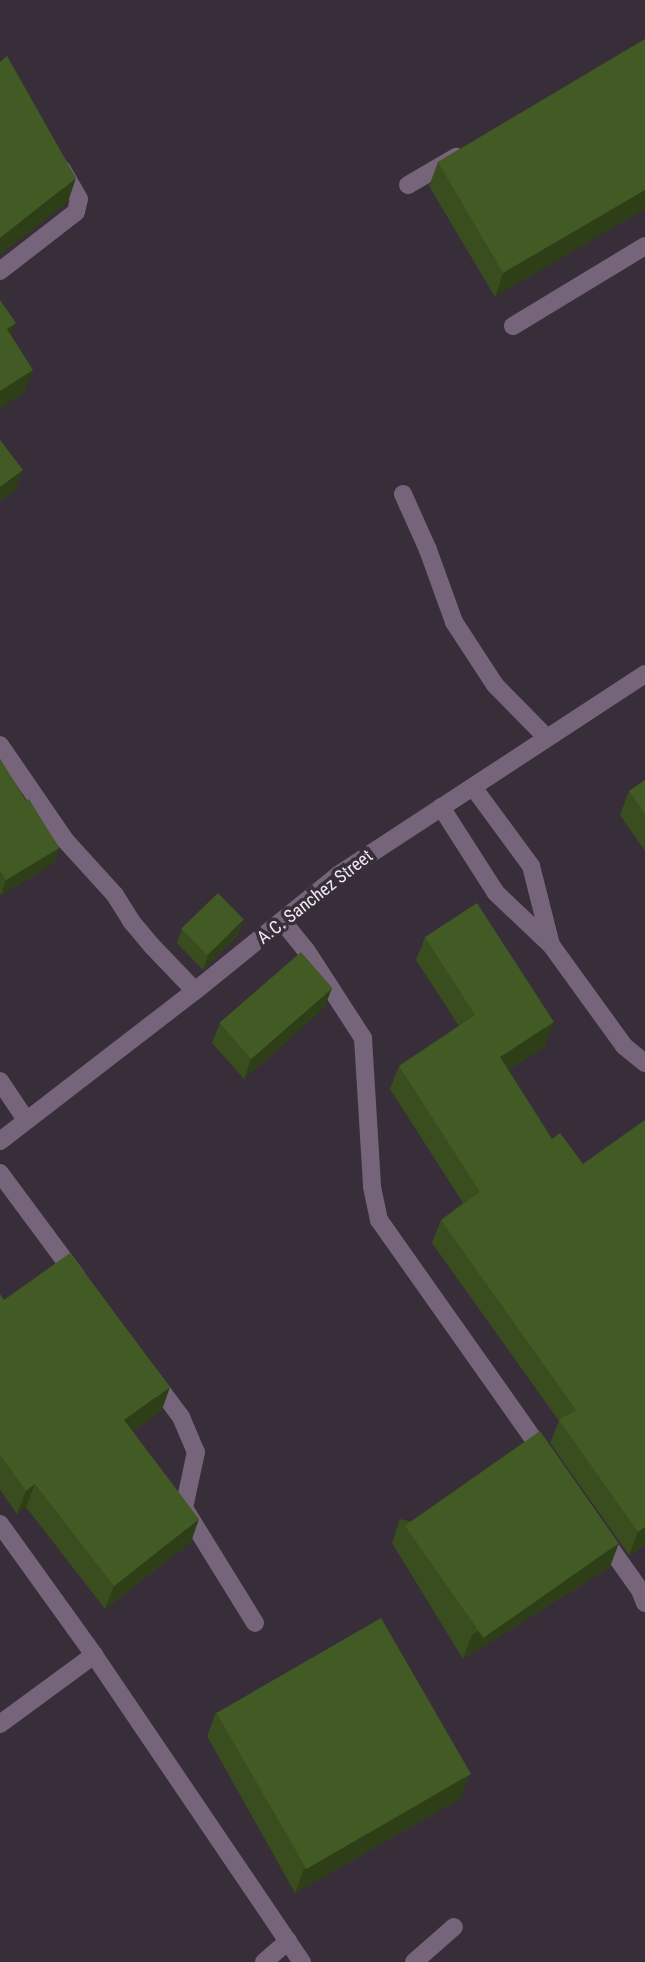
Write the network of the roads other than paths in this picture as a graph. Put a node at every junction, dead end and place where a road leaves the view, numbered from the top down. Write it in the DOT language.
graph roads {
  1 [pos="467,150"];
  2 [pos="52,152"];
  3 [pos="408,185"];
  4 [pos="645,246"];
  5 [pos="0,271"];
  6 [pos="513,326"];
  7 [pos="403,494"];
  8 [pos="645,674"];
  9 [pos="547,738"];
  10 [pos="0,745"];
  11 [pos="473,787"];
  12 [pos="441,807"];
  13 [pos="283,922"];
  14 [pos="551,945"];
  15 [pos="195,991"];
  16 [pos="645,1063"];
  17 [pos="0,1081"];
  18 [pos="26,1120"];
  19 [pos="0,1141"];
  20 [pos="0,1173"];
  21 [pos="91,1296"];
  22 [pos="140,1362"];
  23 [pos="553,1467"];
  24 [pos="592,1523"];
  25 [pos="0,1524"];
  26 [pos="645,1603"];
  27 [pos="255,1623"];
  28 [pos="94,1655"];
  29 [pos="0,1724"];
  30 [pos="454,1927"];
  31 [pos="288,1941"];
  32 [pos="264,1962"];
  33 [pos="302,1962"];
  34 [pos="414,1962"];
  1 -- 3 [label="street"];
  2 -- 5 [label="street"];
  4 -- 6 [label="street"];
  7 -- 9 [label="street"];
  8 -- 9 [label="street, A.C. Sanchez Street"];
  9 -- 11 [label="street, A.C. Sanchez Street"];
  10 -- 15 [label="street"];
  11 -- 12 [label="street, A.C. Sanchez Street"];
  11 -- 14 [label="street"];
  12 -- 13 [label="street, A.C. Sanchez Street"];
  12 -- 14 [label="street"];
  13 -- 15 [label="street, A.C. Sanchez Street"];
  13 -- 23 [label="street"];
  14 -- 16 [label="street"];
  15 -- 18 [label="street, A.C. Sanchez Street"];
  17 -- 18 [label="street"];
  18 -- 19 [label="street, A.C. Sanchez Street"];
  20 -- 21 [label="street"];
  22 -- 27 [label="street"];
  24 -- 26 [label="street"];
  25 -- 28 [label="street"];
  28 -- 29 [label="street"];
  28 -- 31 [label="street"];
  30 -- 34 [label="street"];
  31 -- 32 [label="street"];
  31 -- 33 [label="street"];
}
